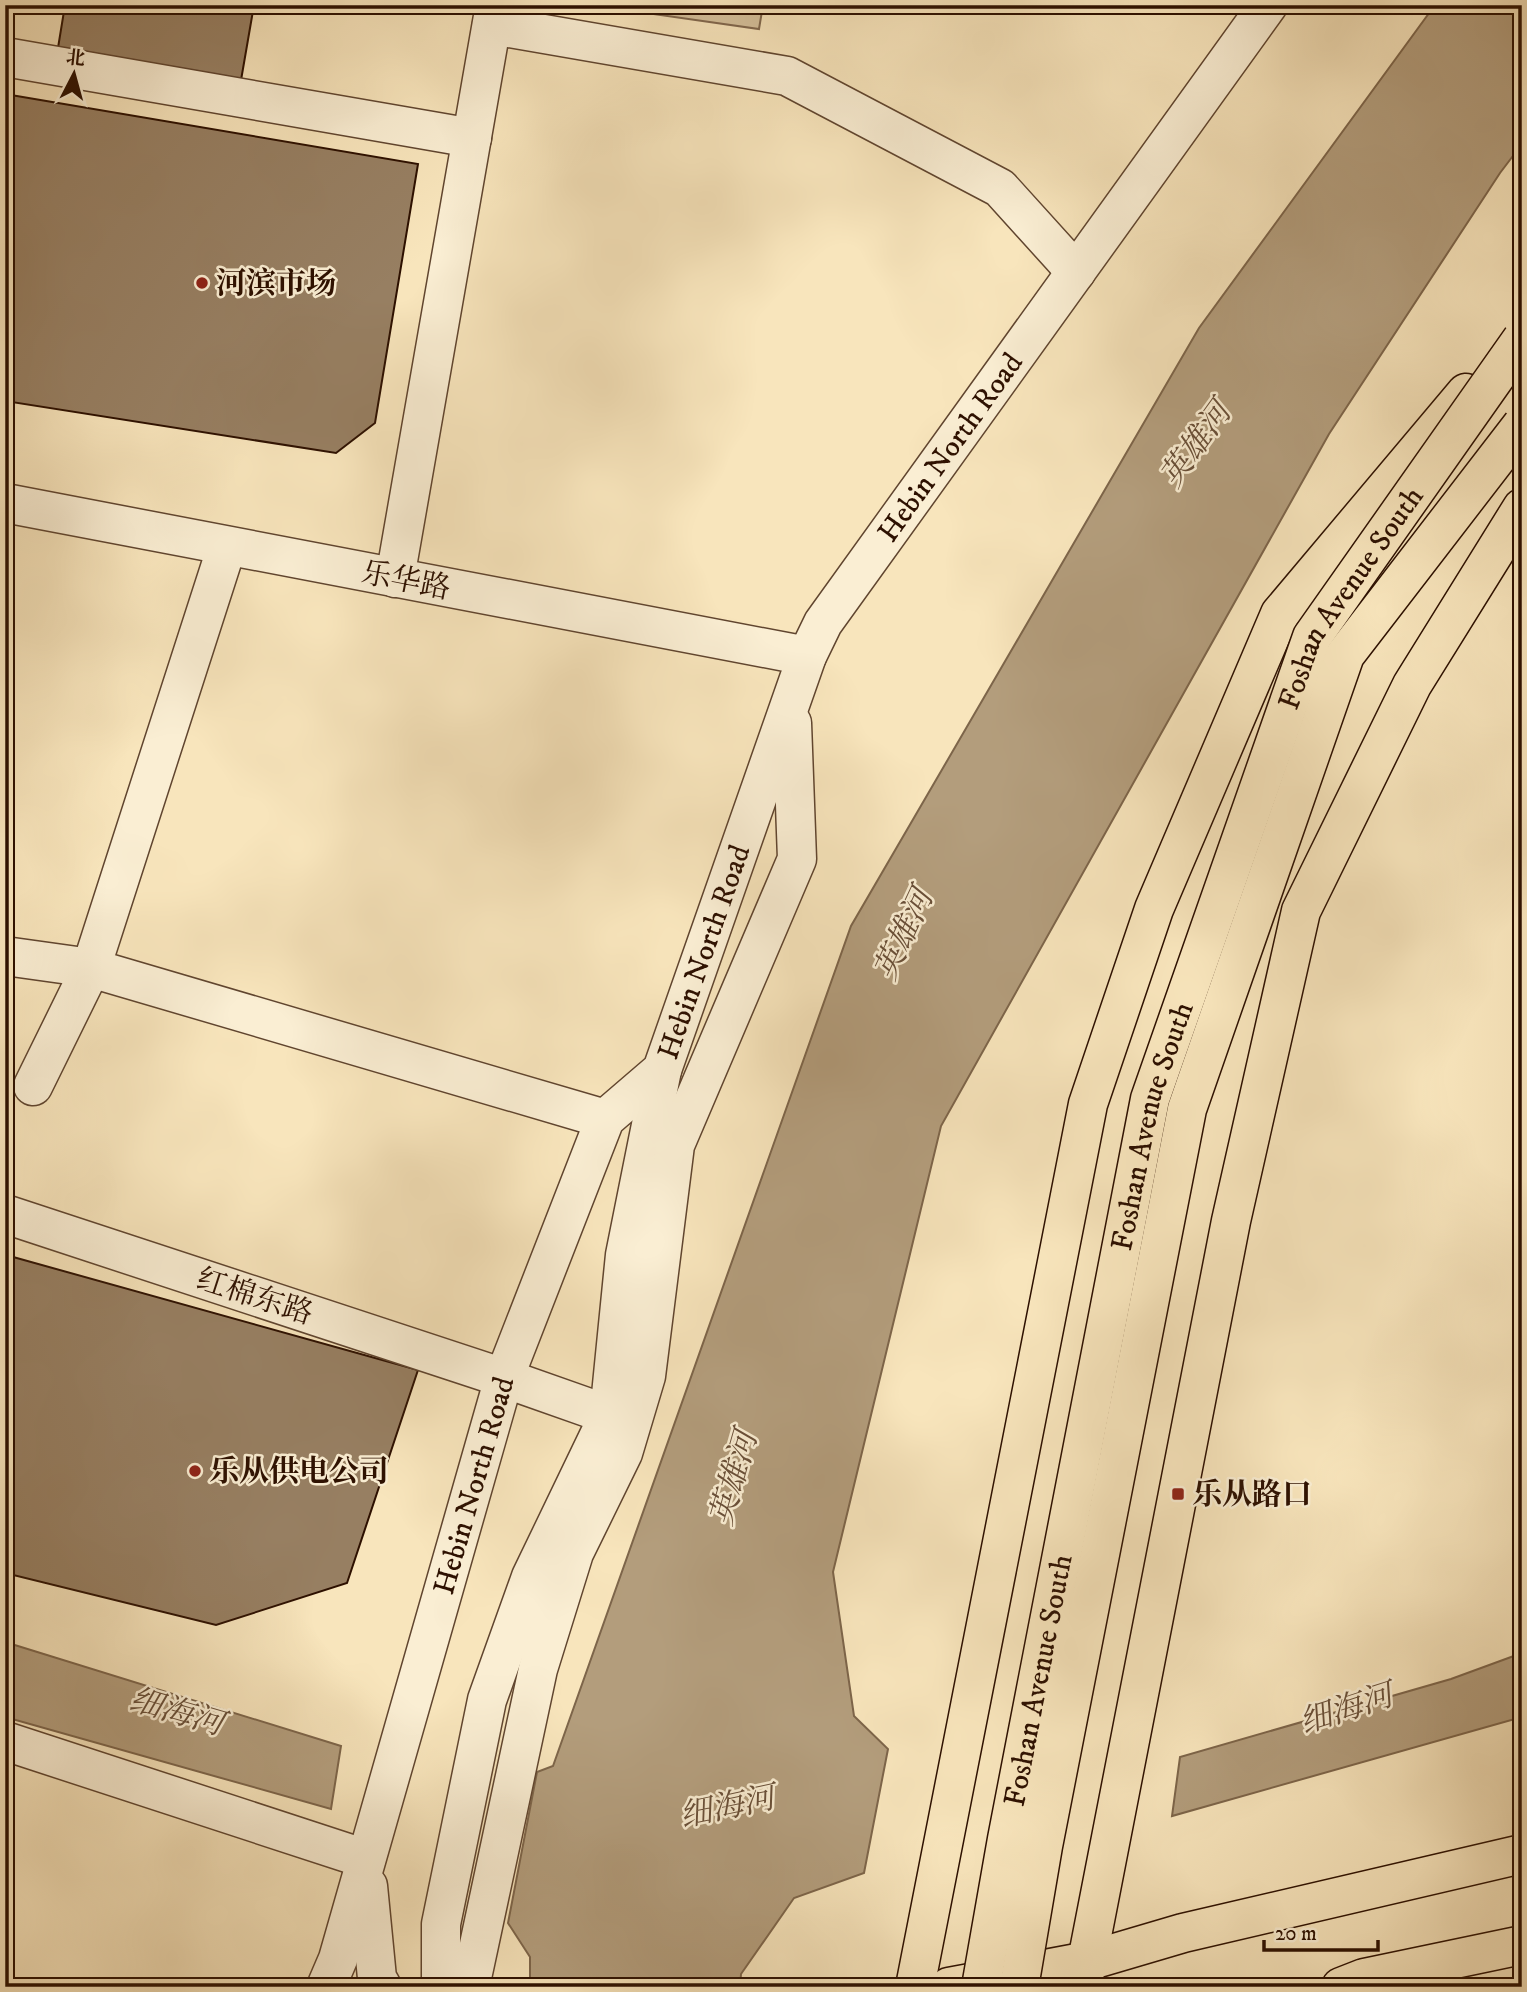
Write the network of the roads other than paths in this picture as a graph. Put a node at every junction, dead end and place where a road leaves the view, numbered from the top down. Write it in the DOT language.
graph roads {
  1 [pos="1268,5"];
  2 [pos="494,15"];
  3 [pos="5,57"];
  4 [pos="472,138"];
  5 [pos="1076,272"];
  6 [pos="1522,327"];
  7 [pos="1522,339"];
  8 [pos="1522,425"];
  9 [pos="5,503"];
  10 [pos="1522,508"];
  11 [pos="228,546"];
  12 [pos="395,578"];
  13 [pos="807,656"];
  14 [pos="791,702"];
  15 [pos="5,956"];
  16 [pos="91,968"];
  17 [pos="662,1070"];
  18 [pos="33,1086"];
  19 [pos="606,1119"];
  20 [pos="5,1214"];
  21 [pos="505,1378"];
  22 [pos="610,1415"];
  23 [pos="5,1741"];
  24 [pos="1522,1854"];
  25 [pos="366,1859"];
  26 [pos="1522,1945"];
  27 [pos="1085,1974"];
  28 [pos="1351,1984"];
  29 [pos="326,1987"];
  30 [pos="382,1987"];
  31 [pos="440,1987"];
  32 [pos="470,1987"];
  33 [pos="915,1987"];
  34 [pos="949,1987"];
  35 [pos="981,1987"];
  36 [pos="1019,1987"];
  1 -- 5 [label="street, Hebin North Road"];
  2 -- 4 [label="street"];
  2 -- 5 [label="street"];
  3 -- 4 [label="street"];
  4 -- 12 [label="street"];
  5 -- 13 [label="street, Hebin North Road"];
  6 -- 33 [label="main road"];
  7 -- 35 [label="main road, Foshan Avenue South, bridge"];
  8 -- 36 [label="main road, Foshan Avenue South, bridge"];
  9 -- 11 [label="street, 乐华路"];
  10 -- 27 [label="main road"];
  11 -- 12 [label="street, 乐华路"];
  11 -- 16 [label="street"];
  12 -- 13 [label="street, 乐华路"];
  13 -- 14 [label="street, Hebin North Road"];
  14 -- 17 [label="street, Hebin North Road"];
  14 -- 32 [label="street"];
  15 -- 16 [label="street"];
  16 -- 18 [label="street"];
  16 -- 19 [label="street"];
  17 -- 19 [label="street, Hebin North Road"];
  17 -- 22 [label="street"];
  19 -- 21 [label="street, Hebin North Road"];
  20 -- 21 [label="street, 红棉东路"];
  21 -- 22 [label="street, 红棉东路"];
  21 -- 25 [label="street, Hebin North Road"];
  22 -- 31 [label="street"];
  23 -- 25 [label="street"];
  24 -- 27 [label="main road"];
  25 -- 29 [label="street, Hebin North Road"];
  25 -- 30 [label="street"];
  26 -- 28 [label="main road"];
  27 -- 34 [label="main road"];
}
